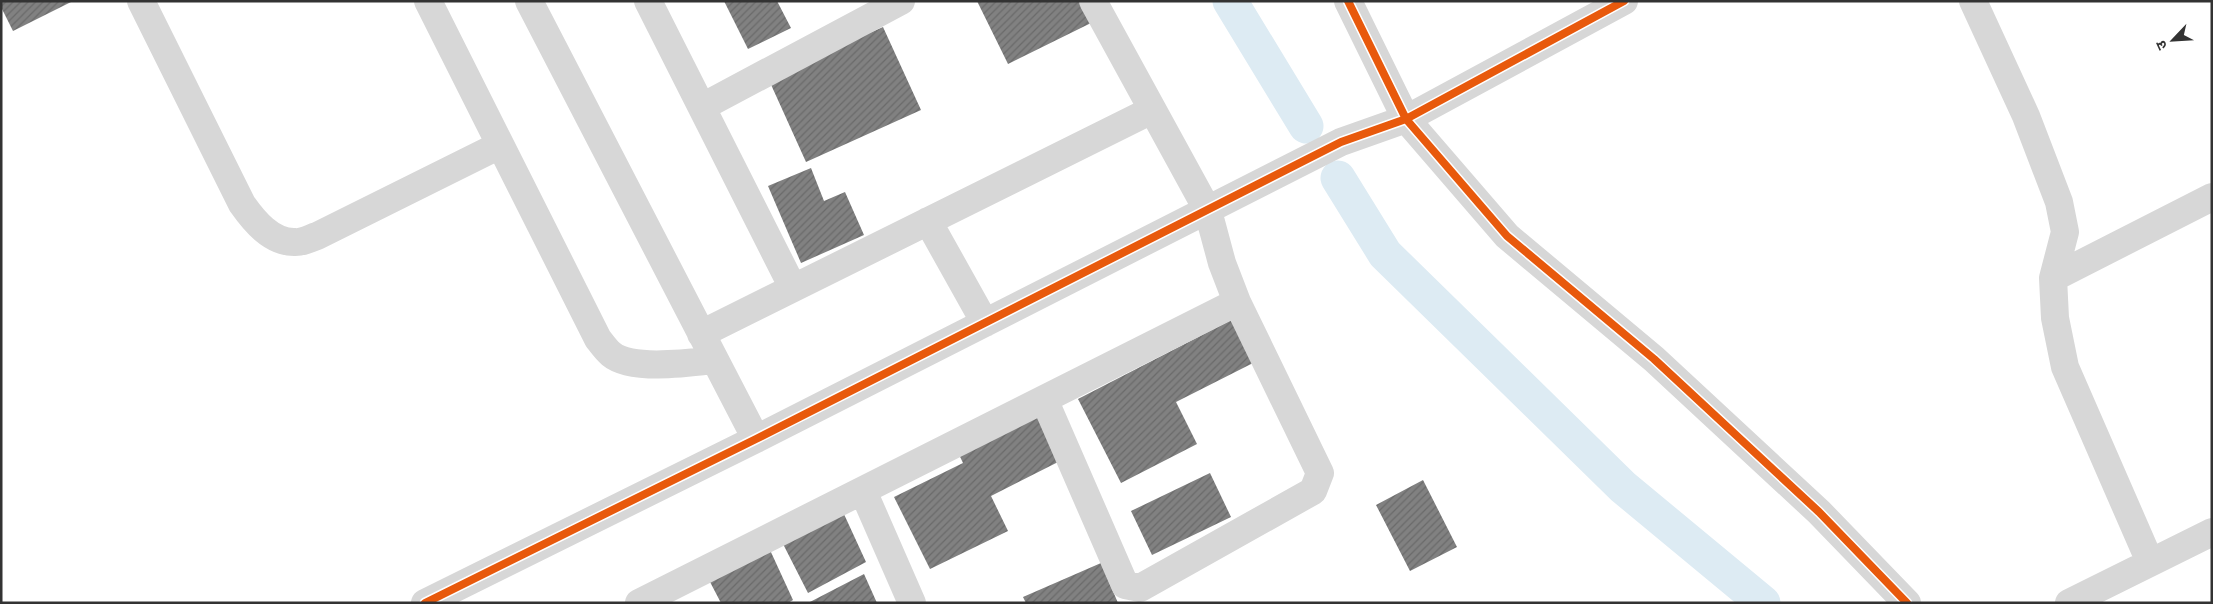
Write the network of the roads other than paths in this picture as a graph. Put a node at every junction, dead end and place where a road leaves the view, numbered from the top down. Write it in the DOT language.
graph roads {
  1 [pos="141,1"];
  2 [pos="428,1"];
  3 [pos="529,1"];
  4 [pos="648,1"];
  5 [pos="901,1"];
  6 [pos="1093,1"];
  7 [pos="1348,1"];
  8 [pos="1624,1"];
  9 [pos="1973,1"];
  10 [pos="702,107"];
  11 [pos="1152,110"];
  12 [pos="1406,119"];
  13 [pos="500,145"];
  14 [pos="2212,197"];
  15 [pos="1208,212"];
  16 [pos="928,221"];
  17 [pos="2053,278"];
  18 [pos="793,288"];
  19 [pos="1237,302"];
  20 [pos="985,323"];
  21 [pos="701,334"];
  22 [pos="714,360"];
  23 [pos="1044,399"];
  24 [pos="756,439"];
  25 [pos="863,491"];
  26 [pos="2212,532"];
  27 [pos="2150,562"];
  28 [pos="1127,594"];
  29 [pos="668,596"];
  30 [pos="425,603"];
  31 [pos="639,603"];
  32 [pos="912,603"];
  33 [pos="1907,603"];
  34 [pos="2069,603"];
  1 -- 13 [label="street"];
  2 -- 13 [label="street"];
  3 -- 21 [label="street"];
  4 -- 10 [label="street"];
  5 -- 10 [label="street"];
  6 -- 11 [label="street"];
  7 -- 12 [label="street"];
  8 -- 12 [label="street"];
  9 -- 17 [label="street"];
  10 -- 18 [label="street"];
  11 -- 15 [label="street"];
  11 -- 16 [label="street"];
  12 -- 15 [label="street"];
  12 -- 33 [label="street"];
  13 -- 22 [label="street"];
  14 -- 17 [label="street"];
  15 -- 19 [label="street"];
  15 -- 20 [label="street"];
  16 -- 18 [label="street"];
  16 -- 20 [label="street"];
  17 -- 27 [label="street"];
  18 -- 21 [label="street"];
  19 -- 23 [label="street"];
  19 -- 28 [label="street"];
  20 -- 24 [label="street"];
  21 -- 22 [label="street"];
  22 -- 24 [label="street"];
  23 -- 25 [label="street"];
  23 -- 28 [label="street"];
  24 -- 30 [label="street"];
  25 -- 29 [label="street"];
  25 -- 32 [label="street"];
  26 -- 27 [label="street"];
  27 -- 34 [label="street"];
  29 -- 31 [label="street"];
}
